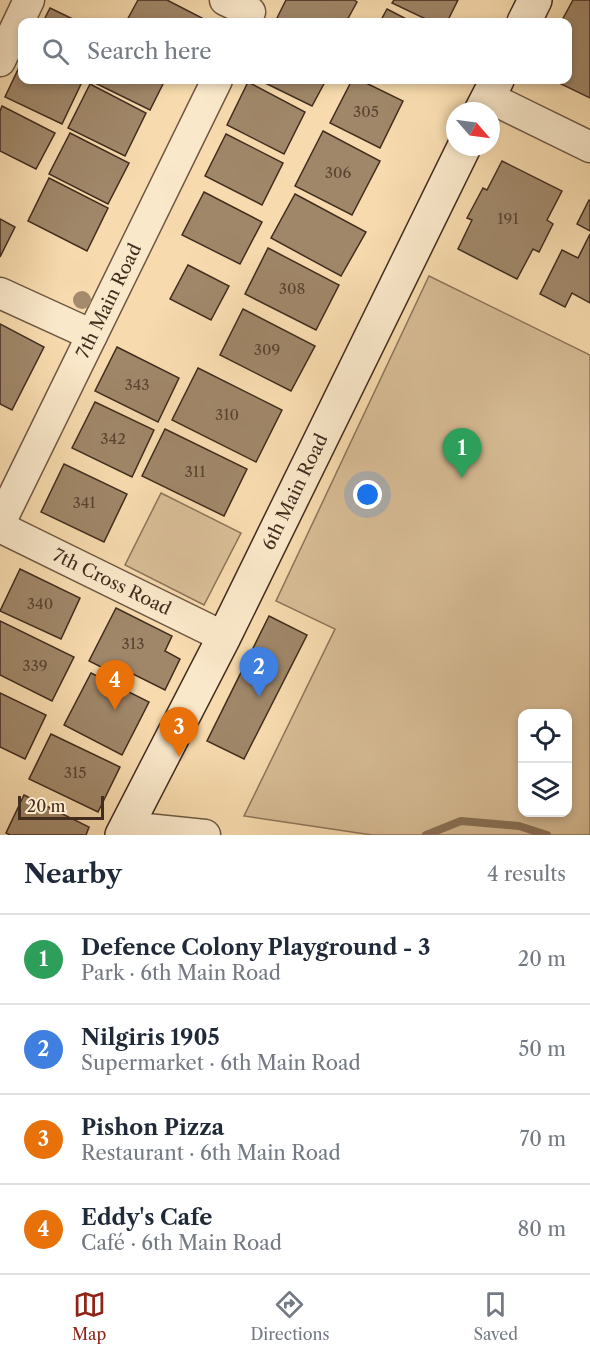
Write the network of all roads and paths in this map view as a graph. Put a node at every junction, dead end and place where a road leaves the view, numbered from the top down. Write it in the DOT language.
graph roads {
  1 [pos="29,0"];
  2 [pos="535,0"];
  3 [pos="20,18"];
  4 [pos="526,18"];
  5 [pos="18,23"];
  6 [pos="0,61"];
  7 [pos="215,84"];
  8 [pos="489,96"];
  9 [pos="590,147"];
  10 [pos="460,156"];
  11 [pos="0,293"];
  12 [pos="92,335"];
  13 [pos="0,525"];
  14 [pos="224,637"];
  15 [pos="124,831"];
  16 [pos="205,835"];
  1 -- 3 [label="street"];
  2 -- 4 [label="street"];
  5 -- 6 [label="street"];
  7 -- 12 [label="street, 7th Main Road"];
  8 -- 9 [label="street"];
  10 -- 14 [label="street, 6th Main Road"];
  11 -- 12 [label="street"];
  12 -- 13 [label="street, 7th Main Road"];
  13 -- 14 [label="street, 7th Cross Road"];
  14 -- 15 [label="street, 6th Main Road"];
  15 -- 16 [label="street"];
}
